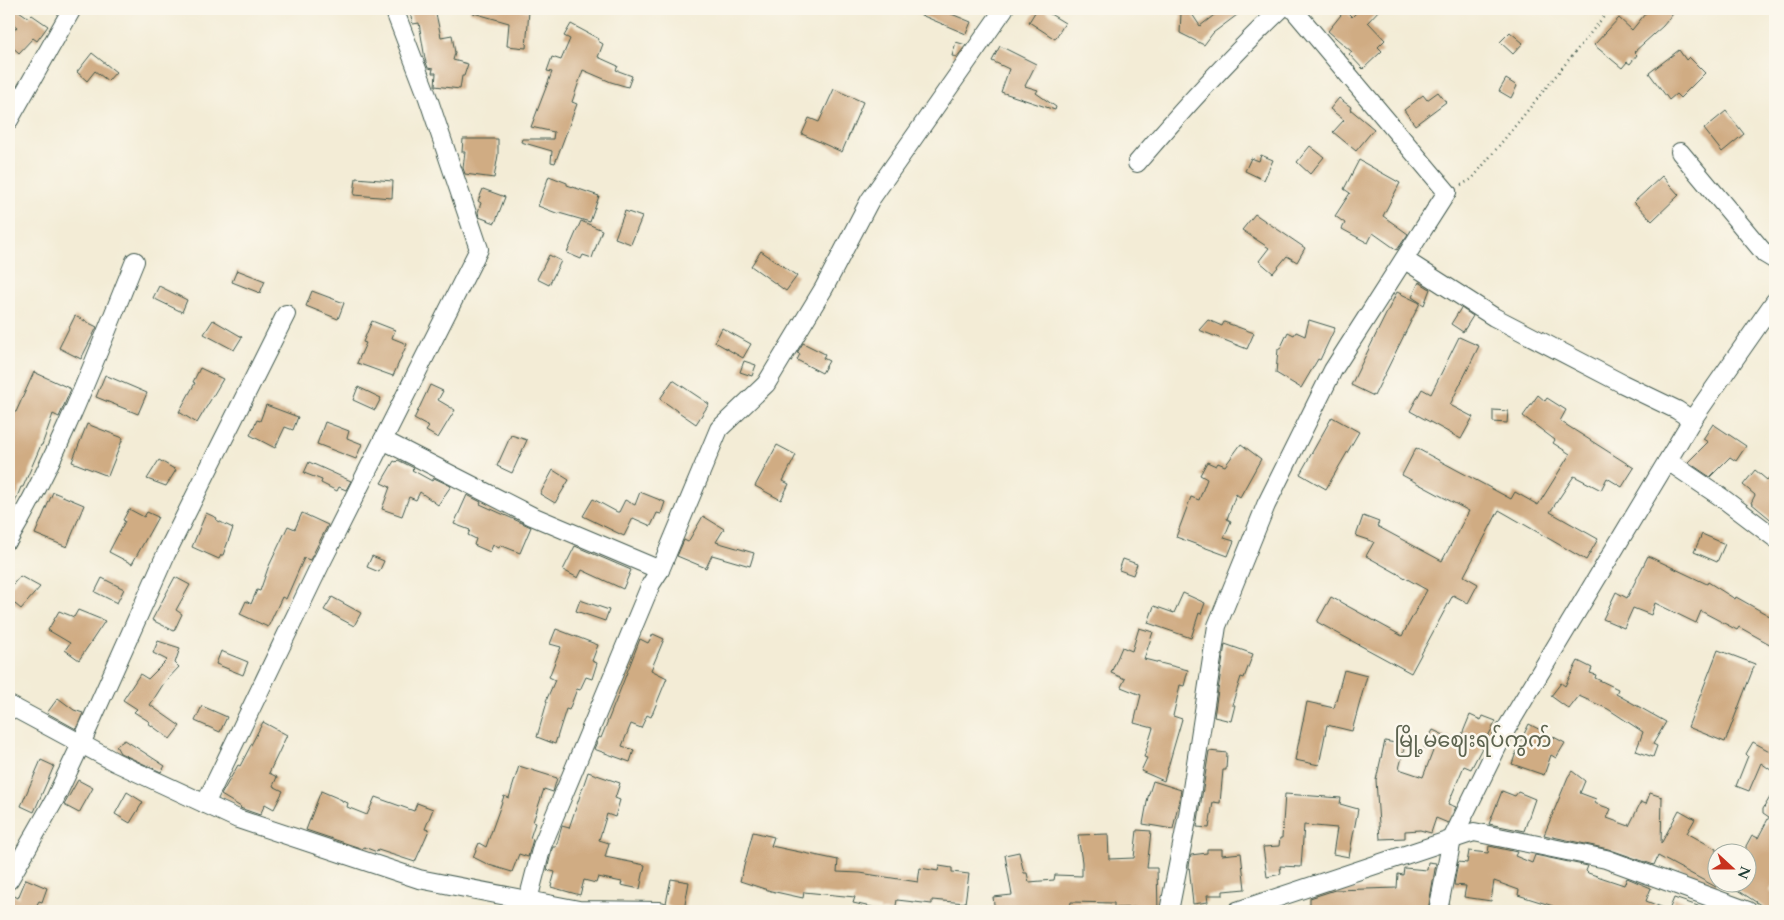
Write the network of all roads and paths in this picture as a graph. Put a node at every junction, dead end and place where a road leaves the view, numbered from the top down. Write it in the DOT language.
graph roads {
  1 [pos="72,9"];
  2 [pos="394,9"];
  3 [pos="1004,9"];
  4 [pos="1281,9"];
  5 [pos="1293,9"];
  6 [pos="1610,9"];
  7 [pos="9,120"];
  8 [pos="1680,152"];
  9 [pos="1137,163"];
  10 [pos="1447,192"];
  11 [pos="1405,260"];
  12 [pos="1775,260"];
  13 [pos="135,261"];
  14 [pos="1775,301"];
  15 [pos="286,314"];
  16 [pos="1692,420"];
  17 [pos="383,440"];
  18 [pos="1668,461"];
  19 [pos="1775,538"];
  20 [pos="9,539"];
  21 [pos="660,570"];
  22 [pos="9,705"];
  23 [pos="81,744"];
  24 [pos="205,804"];
  25 [pos="1452,839"];
  26 [pos="9,880"];
  27 [pos="528,900"];
  28 [pos="579,910"];
  29 [pos="660,911"];
  30 [pos="1169,911"];
  31 [pos="1237,911"];
  32 [pos="1438,911"];
  33 [pos="1748,911"];
  1 -- 7 [label="street"];
  2 -- 17 [label="street"];
  3 -- 21 [label="street"];
  4 -- 9 [label="street"];
  5 -- 10 [label="street"];
  6 -- 10 [label="path"];
  8 -- 12 [label="street"];
  10 -- 11 [label="street"];
  11 -- 16 [label="street"];
  11 -- 30 [label="street"];
  13 -- 20 [label="street"];
  14 -- 16 [label="street"];
  15 -- 23 [label="street"];
  16 -- 18 [label="street"];
  17 -- 21 [label="street"];
  17 -- 24 [label="street"];
  18 -- 19 [label="street"];
  18 -- 25 [label="street"];
  21 -- 27 [label="street"];
  22 -- 23 [label="street"];
  23 -- 24 [label="street"];
  23 -- 26 [label="street"];
  24 -- 27 [label="street"];
  25 -- 31 [label="street"];
  25 -- 32 [label="street"];
  25 -- 33 [label="street"];
  27 -- 28 [label="street"];
  28 -- 29 [label="street"];
}
